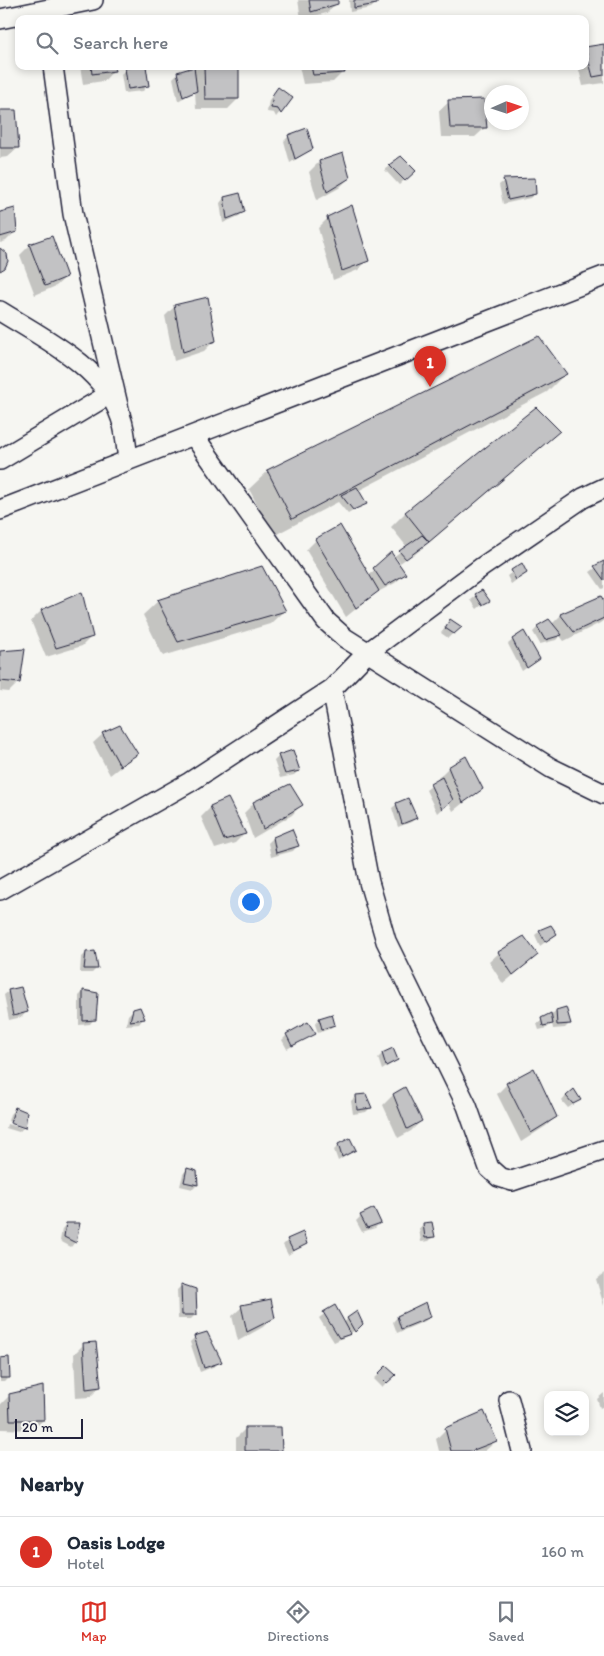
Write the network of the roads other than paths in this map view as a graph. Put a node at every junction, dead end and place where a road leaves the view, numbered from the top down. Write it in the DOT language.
graph roads {
  1 [pos="93,0"];
  2 [pos="46,10"];
  3 [pos="20,15"];
  4 [pos="15,16"];
  5 [pos="0,19"];
  6 [pos="55,70"];
  7 [pos="604,276"];
  8 [pos="0,311"];
  9 [pos="108,395"];
  10 [pos="121,418"];
  11 [pos="194,436"];
  12 [pos="0,460"];
  13 [pos="128,460"];
  14 [pos="604,488"];
  15 [pos="0,510"];
  16 [pos="367,653"];
  17 [pos="332,689"];
  18 [pos="604,794"];
  19 [pos="0,890"];
  20 [pos="604,1150"];
  21 [pos="510,1400"];
  22 [pos="522,1451"];
  1 -- 2 [label="street"];
  2 -- 3 [label="street"];
  4 -- 5 [label="street"];
  6 -- 10 [label="street"];
  7 -- 11 [label="street"];
  8 -- 9 [label="street"];
  9 -- 10 [label="street"];
  9 -- 12 [label="street"];
  10 -- 13 [label="street"];
  11 -- 13 [label="street"];
  11 -- 16 [label="street"];
  13 -- 15 [label="street"];
  14 -- 16 [label="street"];
  16 -- 17 [label="street"];
  16 -- 18 [label="street"];
  17 -- 19 [label="street"];
  17 -- 20 [label="street"];
  21 -- 22 [label="street"];
}
